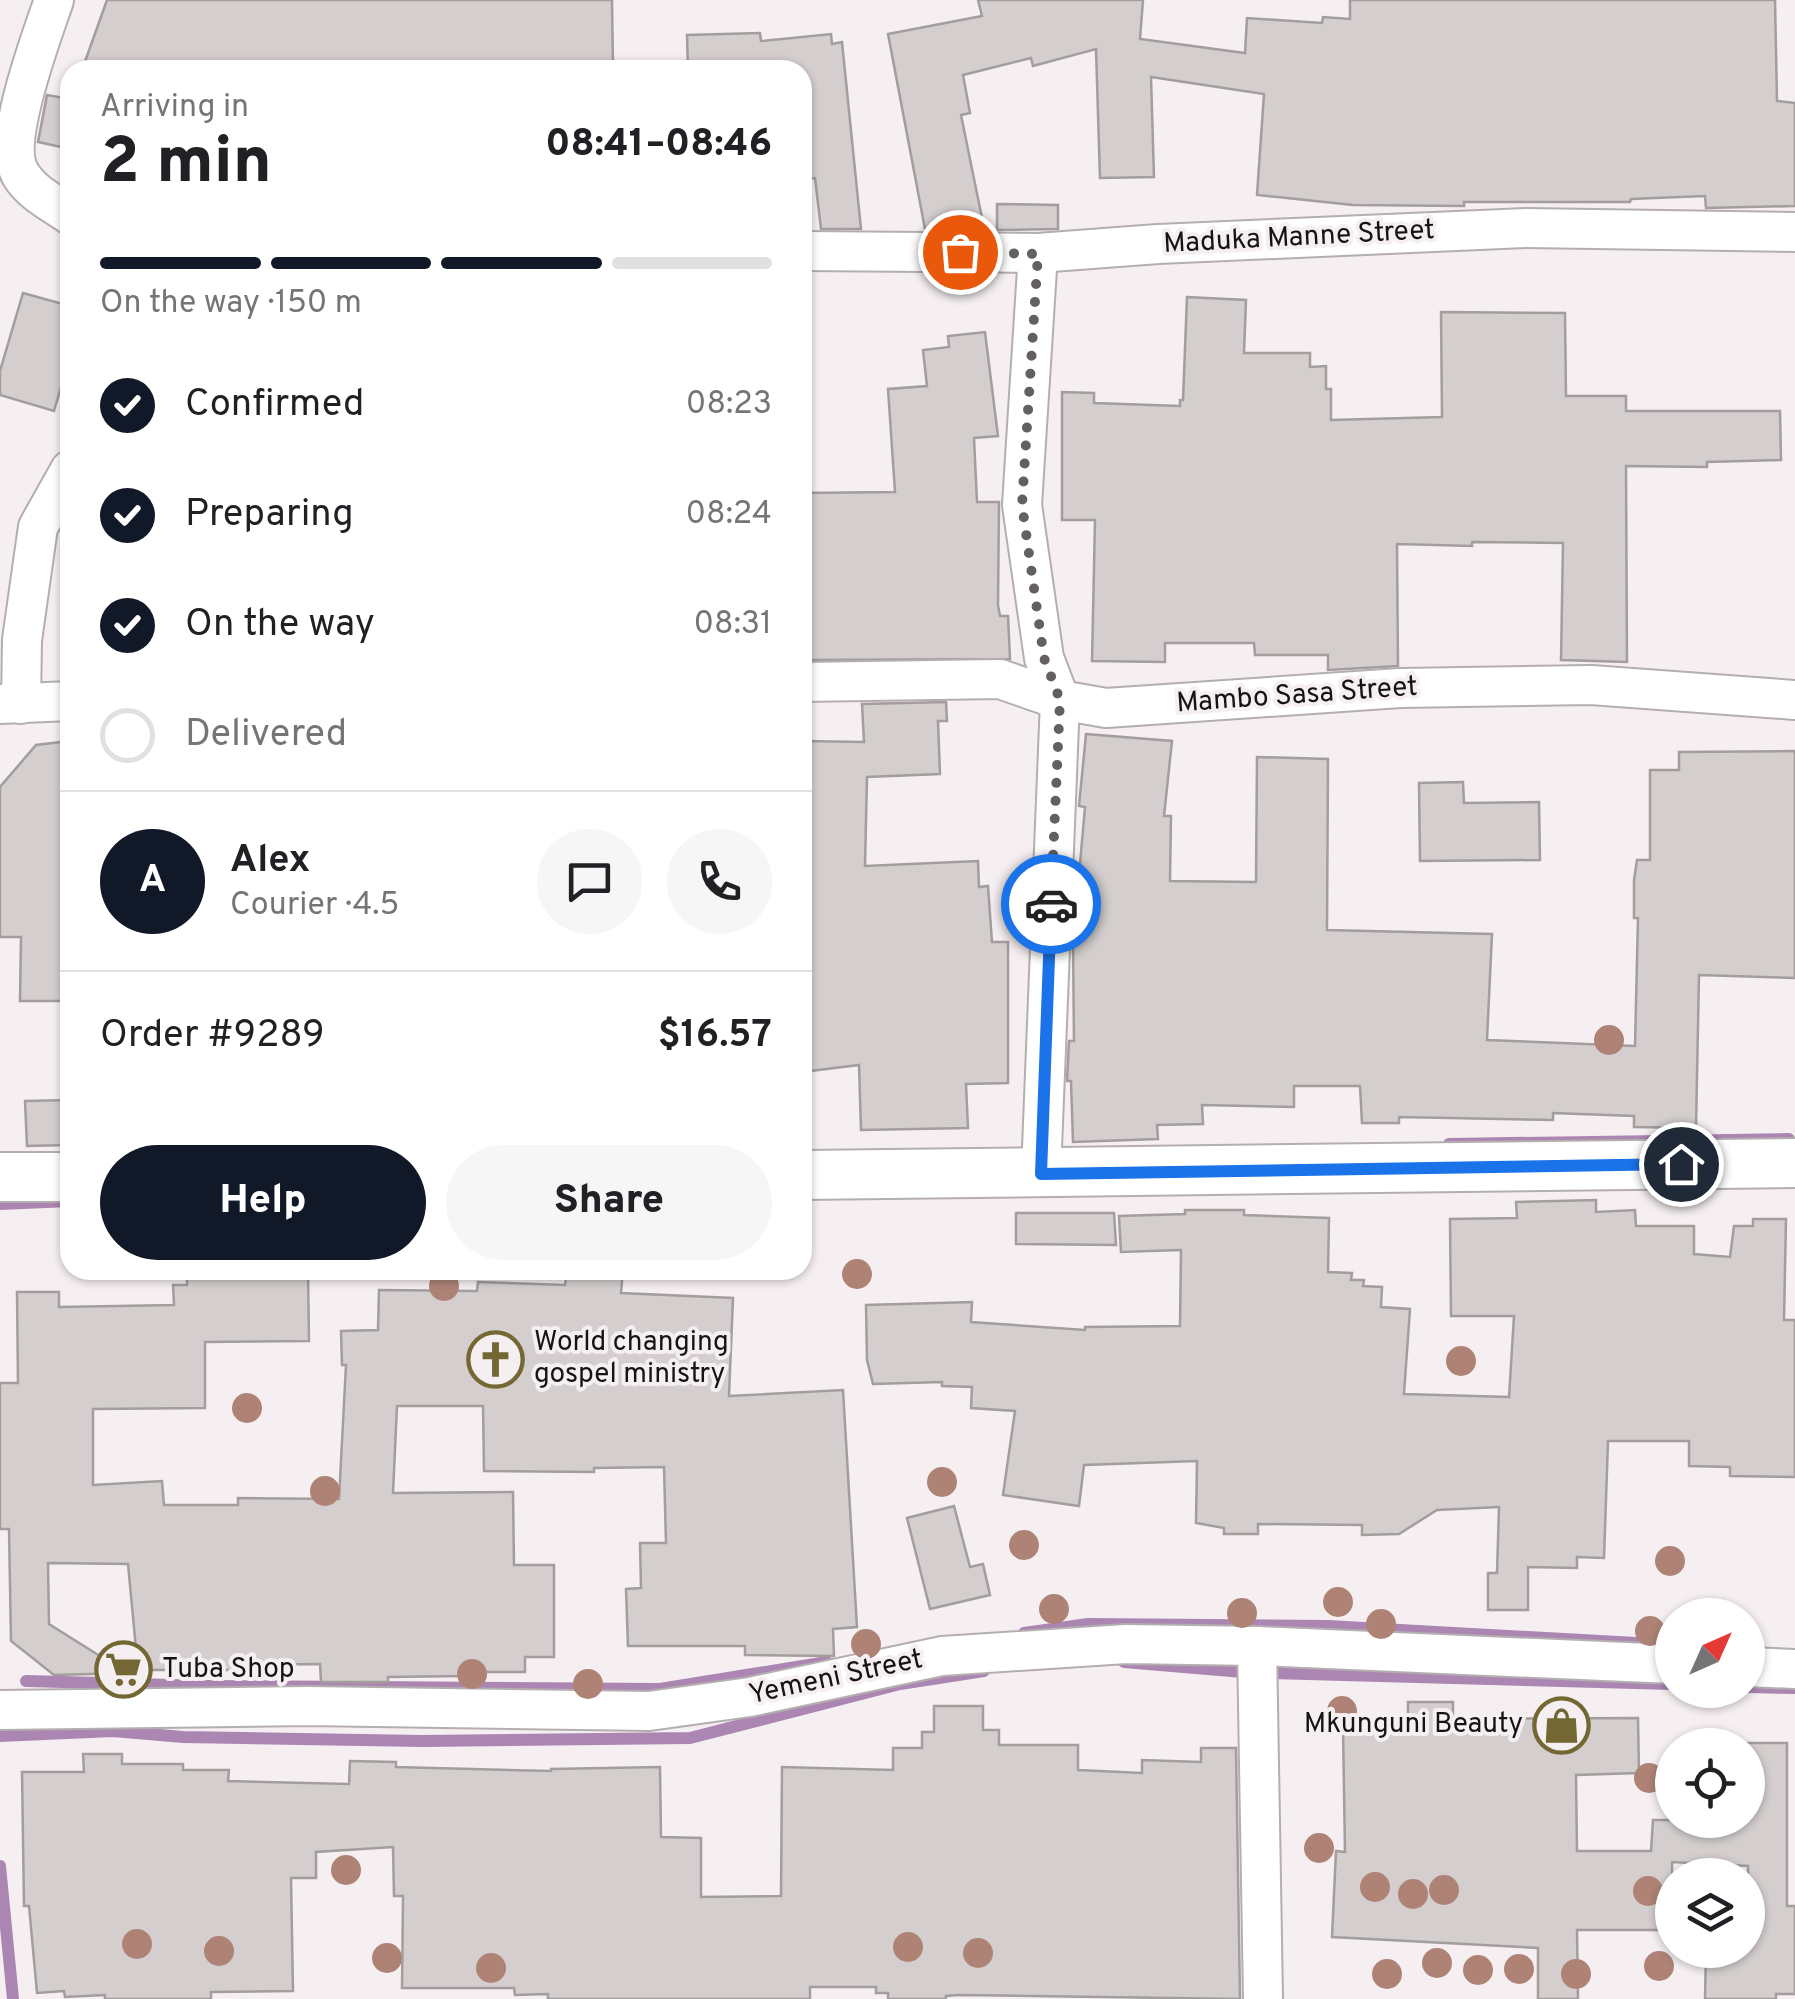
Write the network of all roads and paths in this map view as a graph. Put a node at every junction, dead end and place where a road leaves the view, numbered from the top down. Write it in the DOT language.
graph roads {
  1 [pos="54,0"];
  2 [pos="60,207"];
  3 [pos="1795,232"];
  4 [pos="812,250"];
  5 [pos="1038,254"];
  6 [pos="60,488"];
  7 [pos="812,682"];
  8 [pos="1060,700"];
  9 [pos="1795,700"];
  10 [pos="60,702"];
  11 [pos="7,710"];
  12 [pos="1795,1163"];
  13 [pos="1041,1174"];
  14 [pos="812,1175"];
  15 [pos="0,1177"];
  16 [pos="60,1177"];
  17 [pos="1257,1646"];
  18 [pos="1655,1663"];
  19 [pos="1765,1668"];
  20 [pos="1795,1669"];
  21 [pos="0,1710"];
  22 [pos="1263,1999"];
  1 -- 2 [label="street"];
  3 -- 5 [label="street, Maduka Manne Street"];
  4 -- 5 [label="street, Maduka Manne Street"];
  5 -- 8 [label="street"];
  6 -- 11 [label="street"];
  7 -- 8 [label="street, Mambo Sasa Street"];
  8 -- 9 [label="street, Mambo Sasa Street"];
  8 -- 13 [label="street"];
  10 -- 11 [label="street"];
  12 -- 13 [label="street"];
  13 -- 14 [label="street"];
  15 -- 16 [label="street"];
  17 -- 18 [label="street, Yemeni Street"];
  17 -- 21 [label="street, Yemeni Street"];
  17 -- 22 [label="street"];
  19 -- 20 [label="street"];
}
